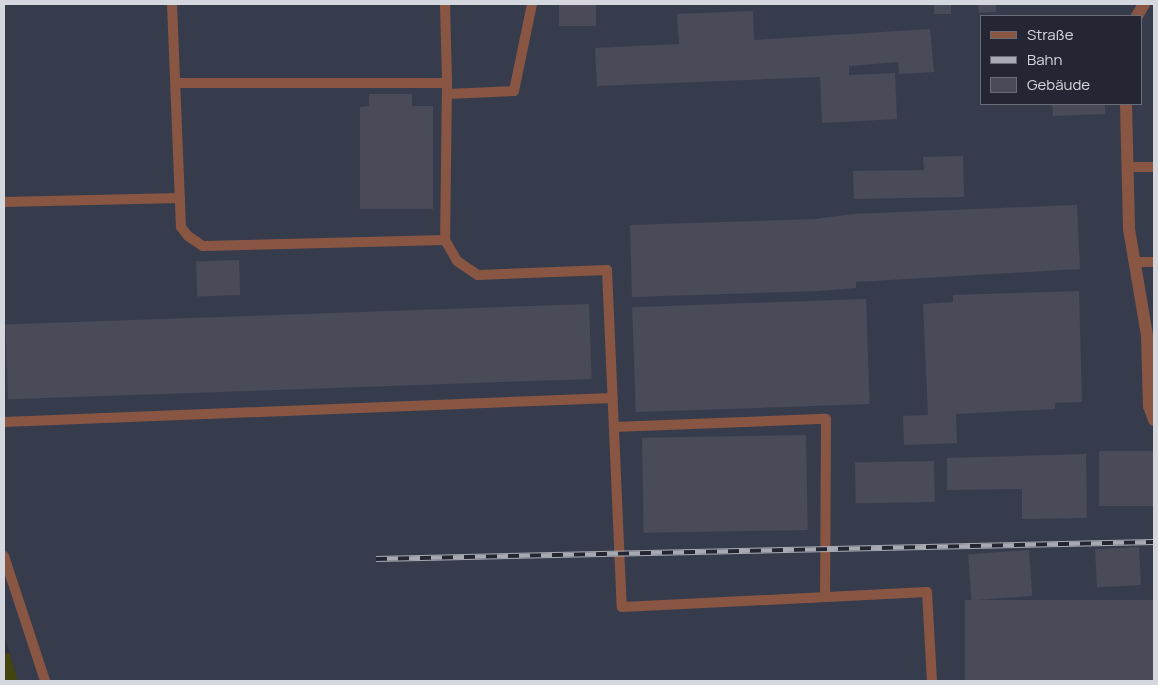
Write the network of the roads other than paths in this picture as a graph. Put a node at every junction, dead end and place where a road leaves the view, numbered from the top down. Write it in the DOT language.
graph roads {
  1 [pos="172,4"];
  2 [pos="445,4"];
  3 [pos="532,4"];
  4 [pos="1144,4"];
  5 [pos="1138,15"];
  6 [pos="176,83"];
  7 [pos="447,83"];
  8 [pos="447,94"];
  9 [pos="1126,105"];
  10 [pos="1127,167"];
  11 [pos="1154,167"];
  12 [pos="180,198"];
  13 [pos="4,202"];
  14 [pos="445,240"];
  15 [pos="1134,262"];
  16 [pos="1154,262"];
  17 [pos="612,398"];
  18 [pos="1154,420"];
  19 [pos="4,422"];
  20 [pos="614,427"];
  21 [pos="4,556"];
  22 [pos="825,597"];
  23 [pos="45,681"];
  24 [pos="932,681"];
  1 -- 6 [label="lane"];
  2 -- 7 [label="lane"];
  3 -- 8 [label="lane"];
  4 -- 5 [label="street"];
  6 -- 7 [label="lane"];
  6 -- 12 [label="lane"];
  7 -- 8 [label="lane"];
  8 -- 14 [label="lane"];
  9 -- 10 [label="street"];
  10 -- 11 [label="lane"];
  10 -- 15 [label="street"];
  12 -- 13 [label="lane"];
  12 -- 14 [label="lane"];
  14 -- 17 [label="lane"];
  15 -- 16 [label="lane"];
  15 -- 18 [label="street"];
  17 -- 19 [label="lane"];
  17 -- 20 [label="lane"];
  20 -- 22 [label="lane"];
  20 -- 22 [label="lane"];
  21 -- 23 [label="lane"];
  22 -- 24 [label="lane"];
}
